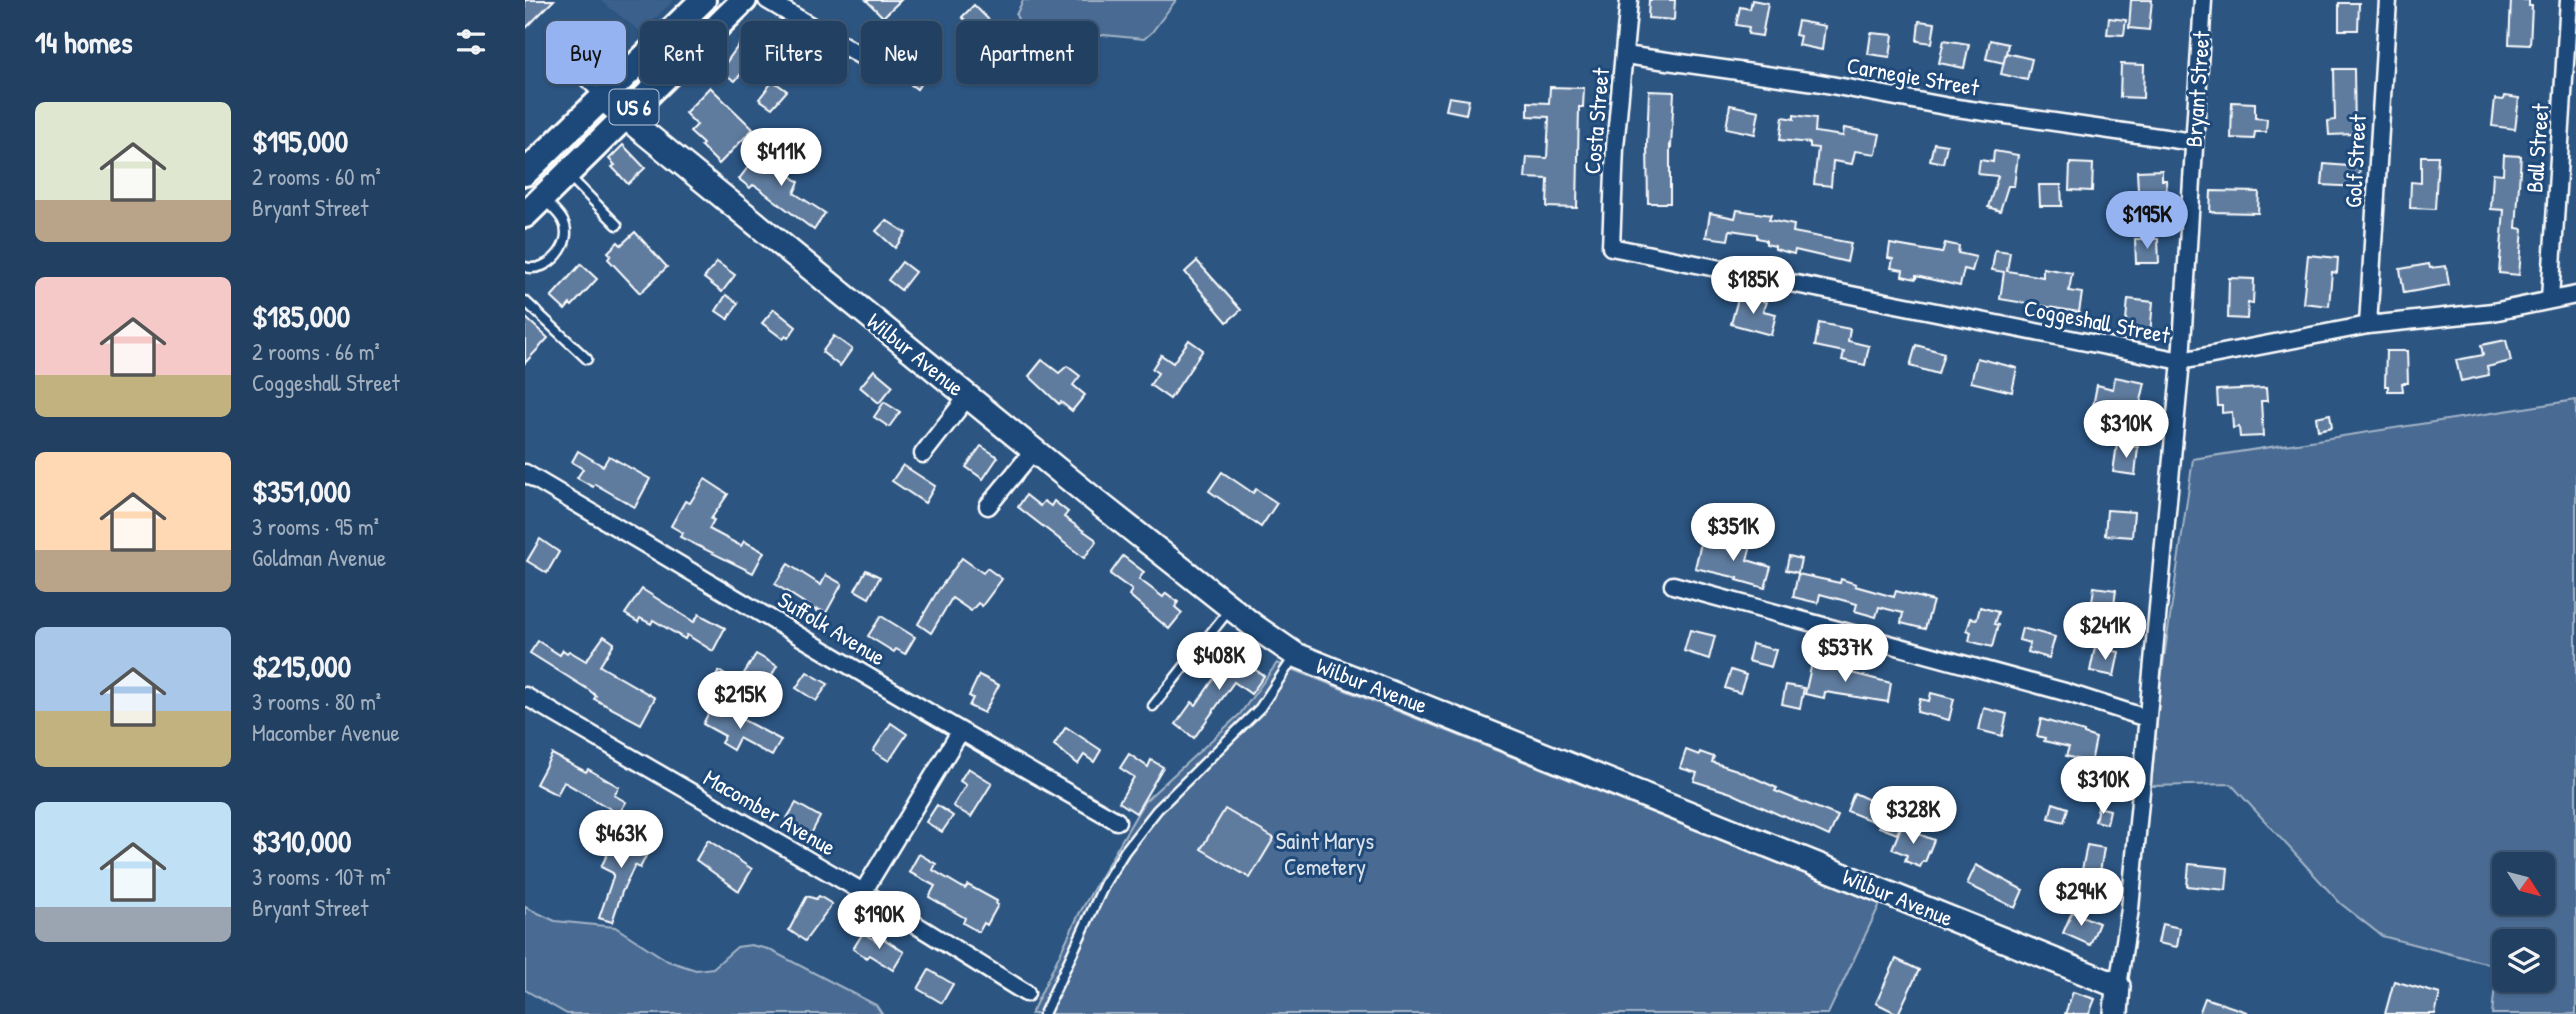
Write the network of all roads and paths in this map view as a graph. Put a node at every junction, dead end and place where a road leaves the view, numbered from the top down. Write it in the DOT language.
graph roads {
  1 [pos="703,0"];
  2 [pos="744,0"];
  3 [pos="767,0"];
  4 [pos="1629,0"];
  5 [pos="2203,0"];
  6 [pos="2388,0"];
  7 [pos="2569,0"];
  8 [pos="1625,55"];
  9 [pos="861,56"];
  10 [pos="587,84"];
  11 [pos="602,98"];
  12 [pos="624,118"];
  13 [pos="2193,142"];
  14 [pos="525,173"];
  15 [pos="567,174"];
  16 [pos="534,206"];
  17 [pos="617,225"];
  18 [pos="1611,247"];
  19 [pos="525,267"];
  20 [pos="2576,295"];
  21 [pos="2550,299"];
  22 [pos="525,301"];
  23 [pos="2368,325"];
  24 [pos="587,359"];
  25 [pos="2181,361"];
  26 [pos="968,396"];
  27 [pos="1034,450"];
  28 [pos="923,454"];
  29 [pos="525,473"];
  30 [pos="988,506"];
  31 [pos="1673,585"];
  32 [pos="1231,608"];
  33 [pos="1296,655"];
  34 [pos="525,696"];
  35 [pos="1153,706"];
  36 [pos="2147,718"];
  37 [pos="960,732"];
  38 [pos="1117,821"];
  39 [pos="863,892"];
  40 [pos="2118,986"];
  41 [pos="1025,993"];
  42 [pos="1044,1014"];
  43 [pos="2116,1014"];
  1 -- 11 [label="main road, US 6"];
  2 -- 12 [label="main road, US 6"];
  3 -- 9 [label="street"];
  4 -- 8 [label="street, Costa Street"];
  5 -- 13 [label="street, Bryant Street"];
  6 -- 23 [label="street, Golf Street"];
  7 -- 21 [label="street, Ball Street"];
  8 -- 13 [label="street, Carnegie Street"];
  8 -- 18 [label="street, Costa Street"];
  10 -- 11 [label="lane"];
  11 -- 12 [label="street, Wilbur Avenue"];
  11 -- 14 [label="main road, US 6"];
  12 -- 15 [label="main road, US 6"];
  12 -- 26 [label="street, Wilbur Avenue"];
  13 -- 25 [label="street, Bryant Street"];
  15 -- 16 [label="main road, US 6"];
  15 -- 17 [label="lane"];
  16 -- 19 [label="lane"];
  18 -- 25 [label="street, Coggeshall Street"];
  20 -- 21 [label="street, Coggeshall Street"];
  21 -- 23 [label="street, Coggeshall Street"];
  22 -- 24 [label="lane"];
  23 -- 25 [label="street, Coggeshall Street"];
  25 -- 36 [label="street, Bryant Street"];
  26 -- 27 [label="street, Wilbur Avenue"];
  26 -- 28 [label="street"];
  27 -- 30 [label="street"];
  27 -- 32 [label="street, Wilbur Avenue"];
  29 -- 37 [label="street, Suffolk Avenue"];
  31 -- 36 [label="street"];
  32 -- 33 [label="street, Wilbur Avenue"];
  32 -- 35 [label="lane"];
  33 -- 40 [label="street, Wilbur Avenue"];
  33 -- 42 [label="lane"];
  34 -- 39 [label="street, Macomber Avenue"];
  36 -- 40 [label="street, Bryant Street"];
  37 -- 38 [label="street, Suffolk Avenue"];
  37 -- 39 [label="street"];
  39 -- 41 [label="street, Macomber Avenue"];
  40 -- 43 [label="street, Bryant Street"];
}
